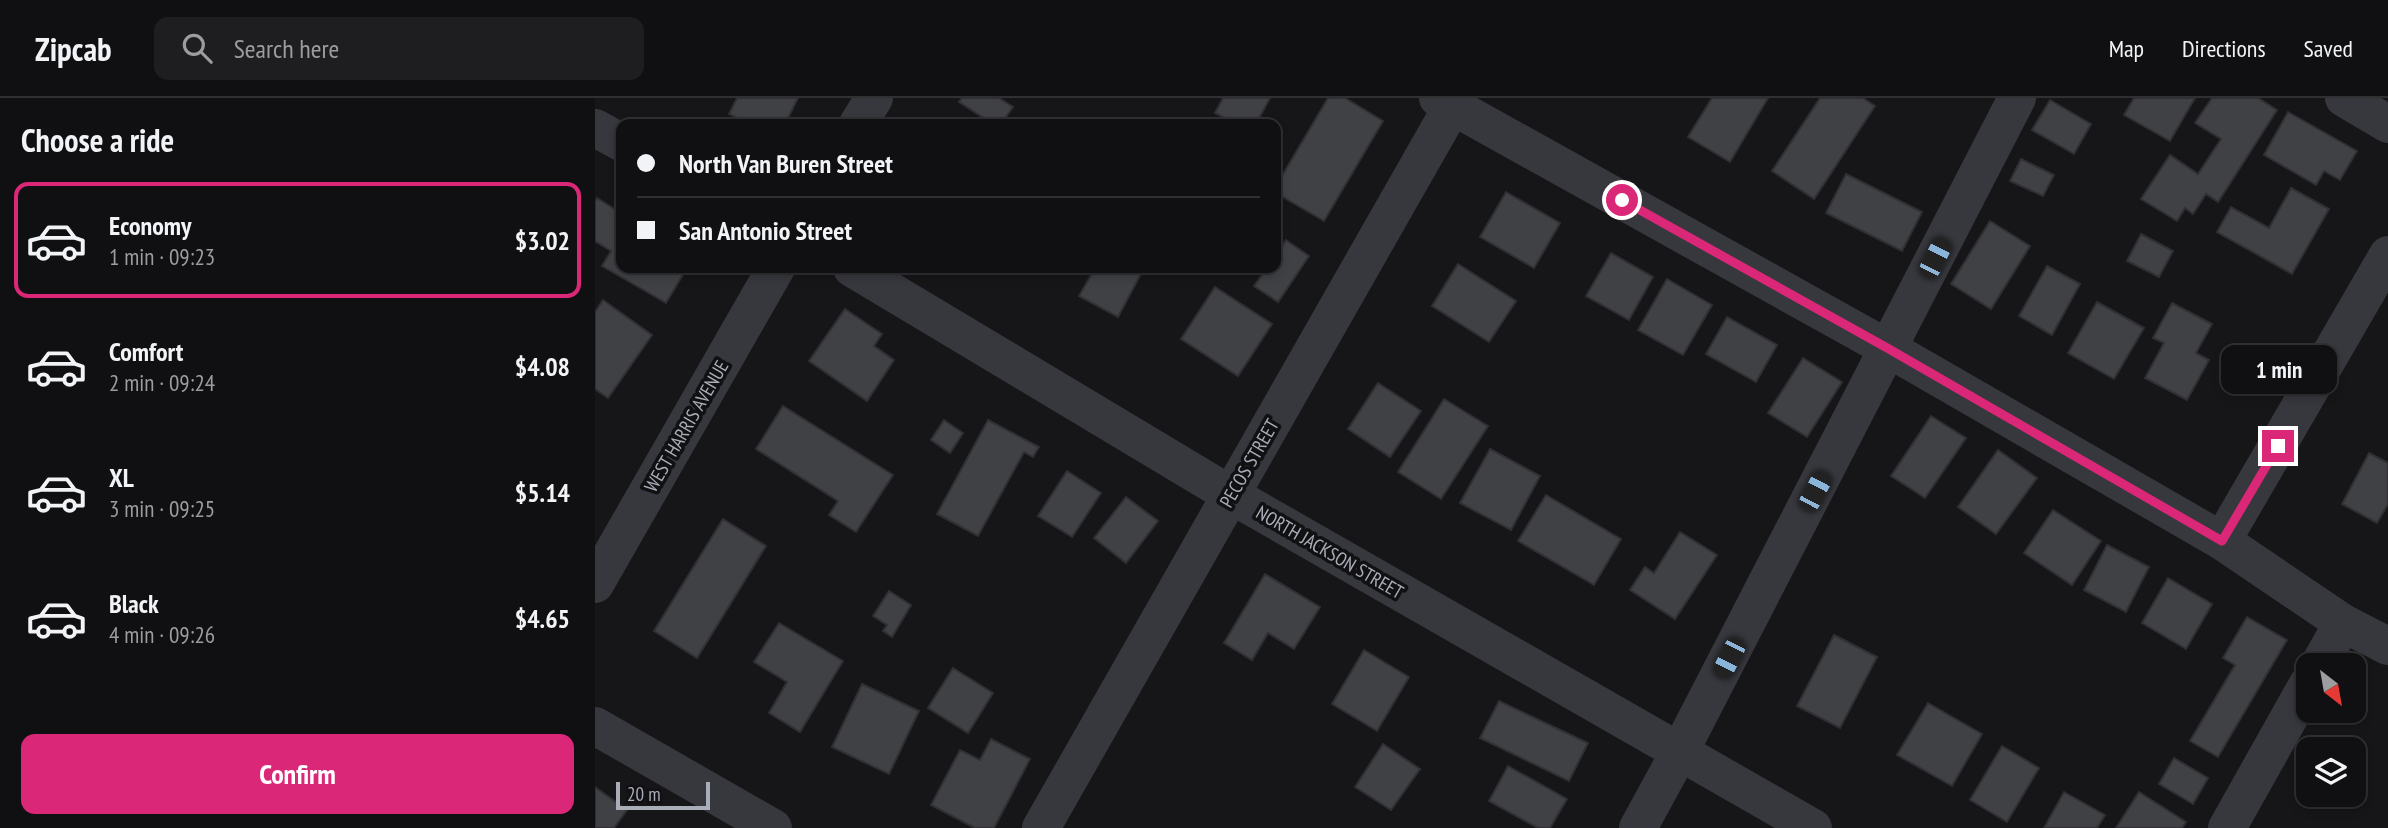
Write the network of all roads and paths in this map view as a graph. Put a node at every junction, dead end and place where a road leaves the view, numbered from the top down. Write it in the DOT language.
graph roads {
  1 [pos="874,98"];
  2 [pos="2017,98"];
  3 [pos="2344,98"];
  4 [pos="1449,101"];
  5 [pos="862,119"];
  6 [pos="2388,124"];
  7 [pos="595,128"];
  8 [pos="616,139"];
  9 [pos="2388,255"];
  10 [pos="773,273"];
  11 [pos="860,273"];
  12 [pos="1889,349"];
  13 [pos="1231,495"];
  14 [pos="2222,541"];
  15 [pos="595,584"];
  16 [pos="2343,623"];
  17 [pos="2388,646"];
  18 [pos="2326,653"];
  19 [pos="2296,705"];
  20 [pos="595,726"];
  21 [pos="1679,753"];
  22 [pos="773,828"];
  23 [pos="1041,828"];
  24 [pos="1638,828"];
  25 [pos="1813,828"];
  26 [pos="2227,828"];
  1 -- 5 [label="street"];
  2 -- 12 [label="street"];
  3 -- 6 [label="street"];
  4 -- 12 [label="street"];
  4 -- 13 [label="street, PECOS STREET"];
  7 -- 8 [label="street"];
  9 -- 14 [label="street"];
  10 -- 15 [label="street, WEST HARRIS AVENUE"];
  11 -- 13 [label="street, NORTH JACKSON STREET"];
  12 -- 14 [label="street"];
  12 -- 21 [label="street"];
  13 -- 21 [label="street, NORTH JACKSON STREET"];
  13 -- 23 [label="street, PECOS STREET"];
  14 -- 16 [label="street"];
  16 -- 17 [label="street"];
  16 -- 18 [label="street"];
  19 -- 26 [label="street"];
  20 -- 22 [label="street"];
  21 -- 24 [label="street"];
  21 -- 25 [label="street, NORTH JACKSON STREET"];
}
